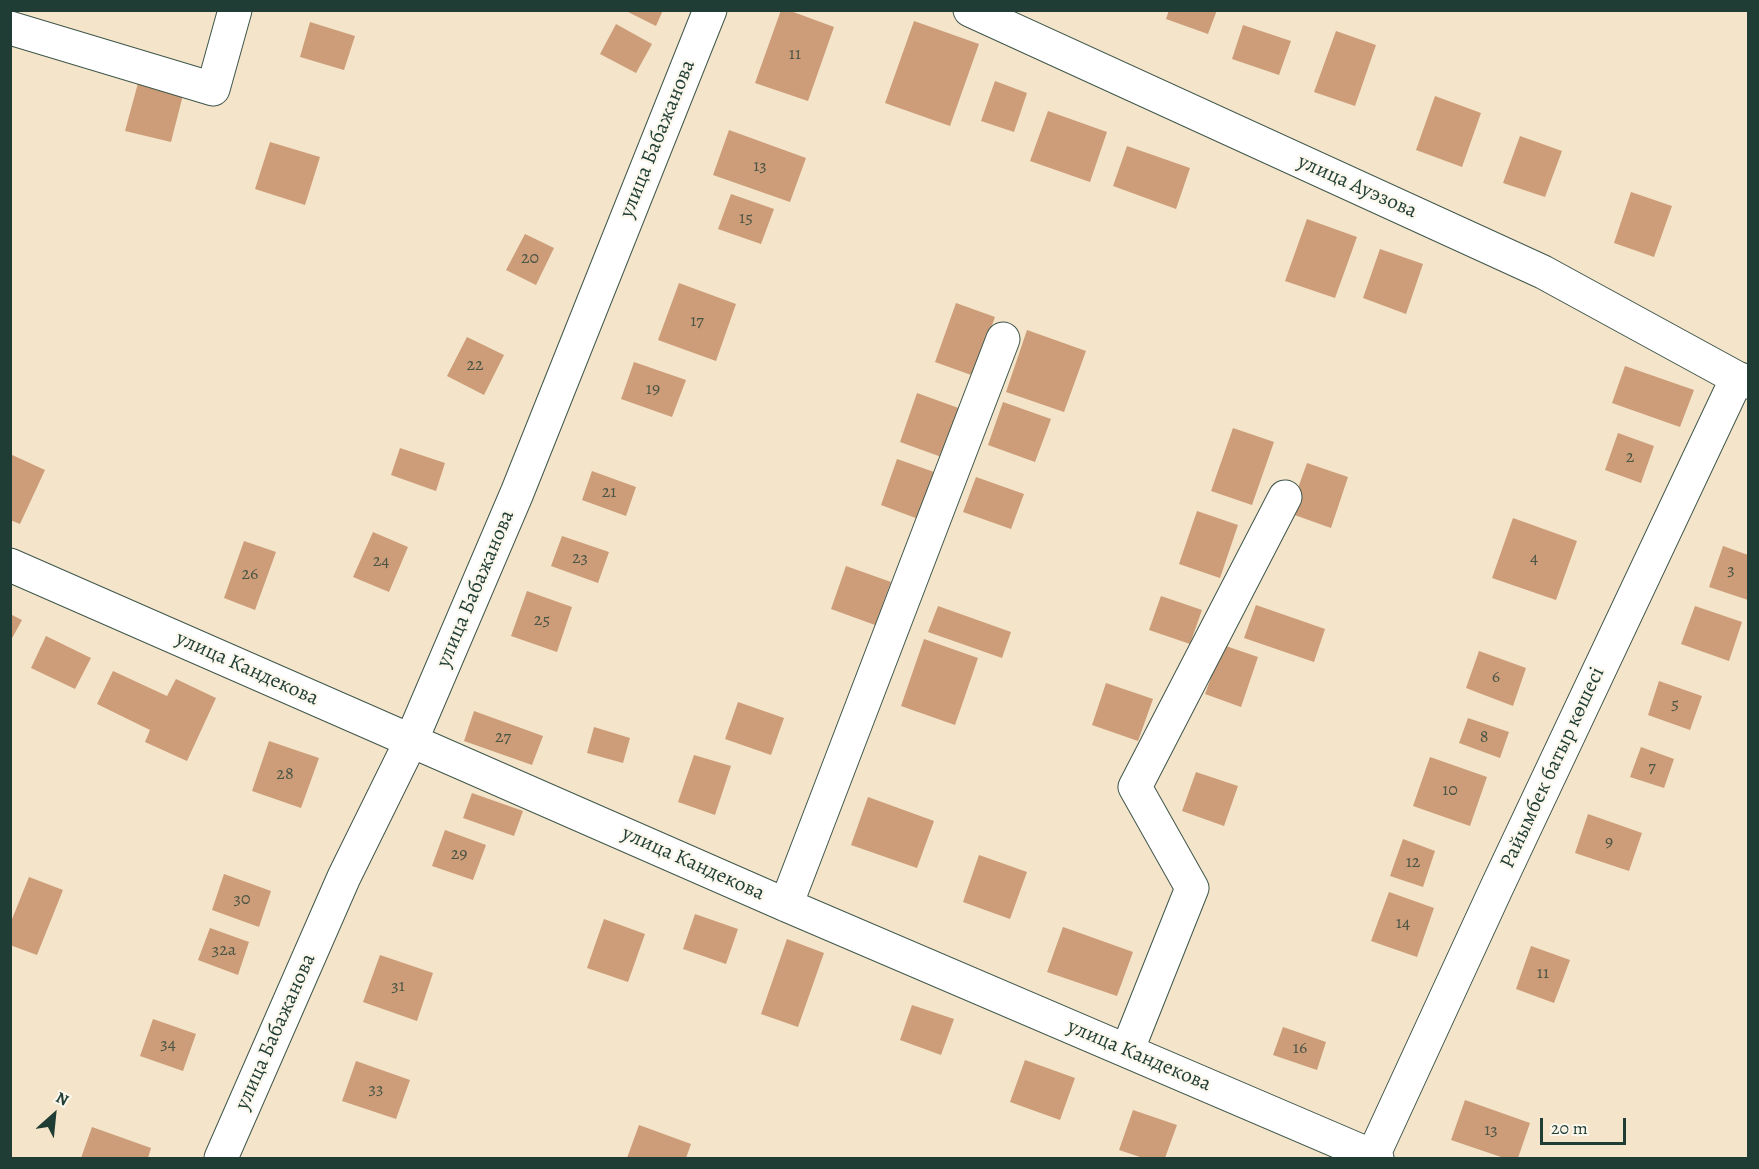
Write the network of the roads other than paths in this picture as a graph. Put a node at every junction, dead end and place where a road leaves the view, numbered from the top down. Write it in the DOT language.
graph roads {
  1 [pos="235,10"];
  2 [pos="710,10"];
  3 [pos="970,10"];
  4 [pos="10,28"];
  5 [pos="1003,339"];
  6 [pos="1743,380"];
  7 [pos="1285,496"];
  8 [pos="10,565"];
  9 [pos="411,741"];
  10 [pos="786,905"];
  11 [pos="1127,1051"];
  12 [pos="220,1158"];
  13 [pos="1374,1158"];
  1 -- 4 [label="street"];
  2 -- 9 [label="street, улица Бабажанова"];
  3 -- 6 [label="street, улица Ауэзова"];
  5 -- 10 [label="street"];
  6 -- 13 [label="street, Райымбек батыр көшесі"];
  7 -- 11 [label="street"];
  8 -- 9 [label="street, улица Кандекова"];
  9 -- 10 [label="street, улица Кандекова"];
  9 -- 12 [label="street, улица Бабажанова"];
  10 -- 11 [label="street, улица Кандекова"];
  11 -- 13 [label="street, улица Кандекова"];
}
